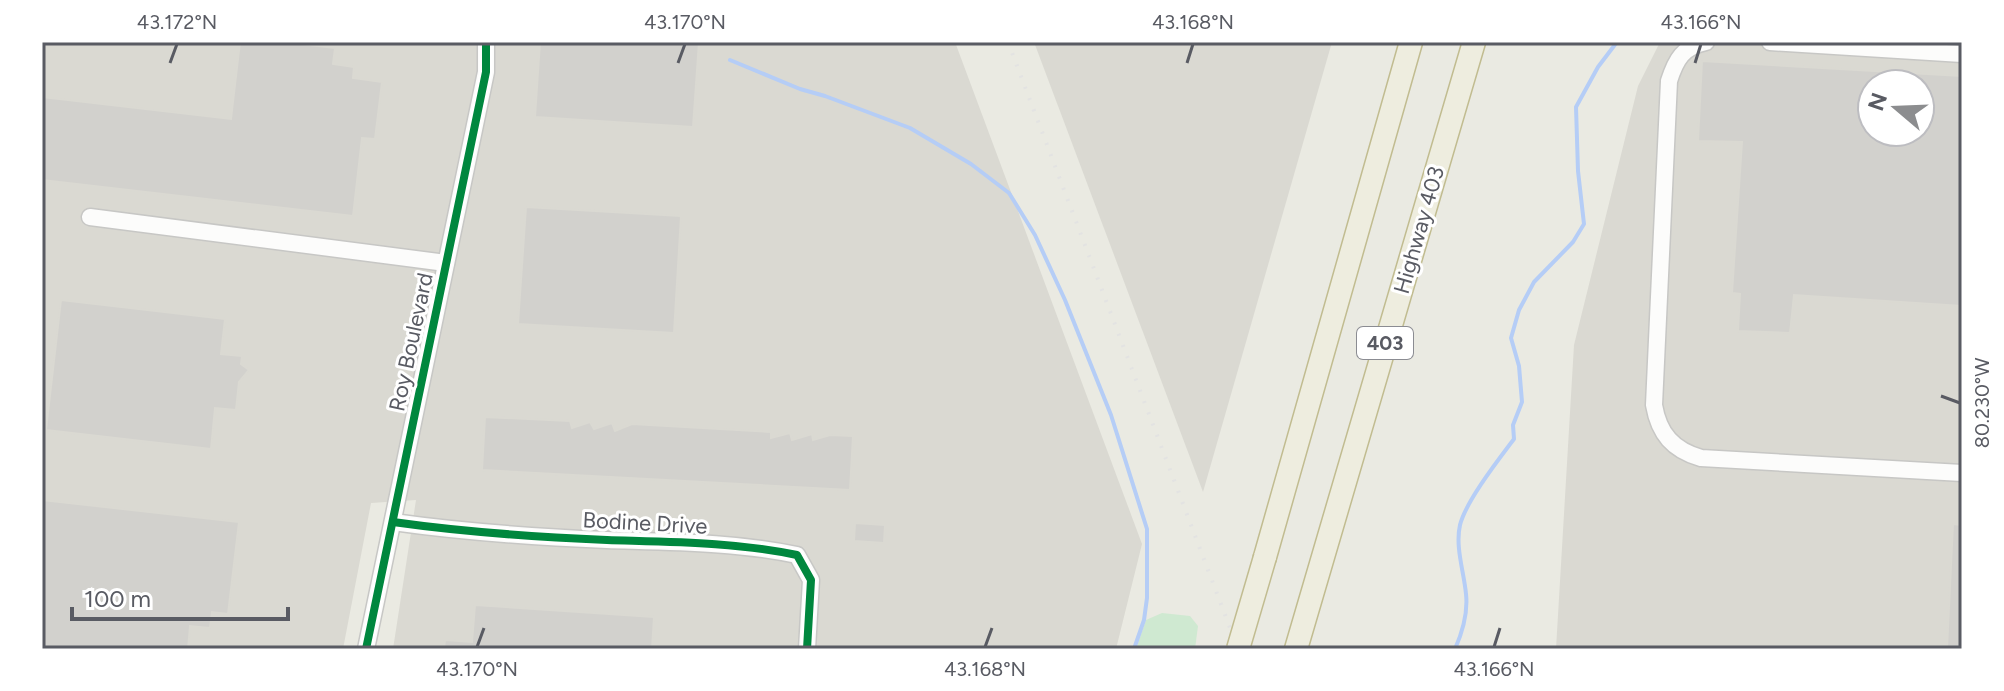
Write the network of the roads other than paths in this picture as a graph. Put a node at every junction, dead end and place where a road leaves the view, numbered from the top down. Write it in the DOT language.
graph roads {
  1 [pos="486,42"];
  2 [pos="1411,42"];
  3 [pos="1474,42"];
  4 [pos="1706,42"];
  5 [pos="1770,42"];
  6 [pos="1962,54"];
  7 [pos="90,217"];
  8 [pos="446,263"];
  9 [pos="1962,473"];
  10 [pos="393,522"];
  11 [pos="1297,647"];
  12 [pos="366,649"];
  13 [pos="807,649"];
  14 [pos="1238,649"];
  1 -- 8 [label="street, Roy Boulevard"];
  2 -- 14 [label="highway, 403, bridge"];
  3 -- 11 [label="highway, Highway 403 / 403"];
  4 -- 9 [label="street"];
  5 -- 6 [label="street"];
  7 -- 8 [label="street"];
  8 -- 10 [label="street, Roy Boulevard"];
  10 -- 12 [label="street, Roy Boulevard"];
  10 -- 13 [label="street, Bodine Drive"];
}
